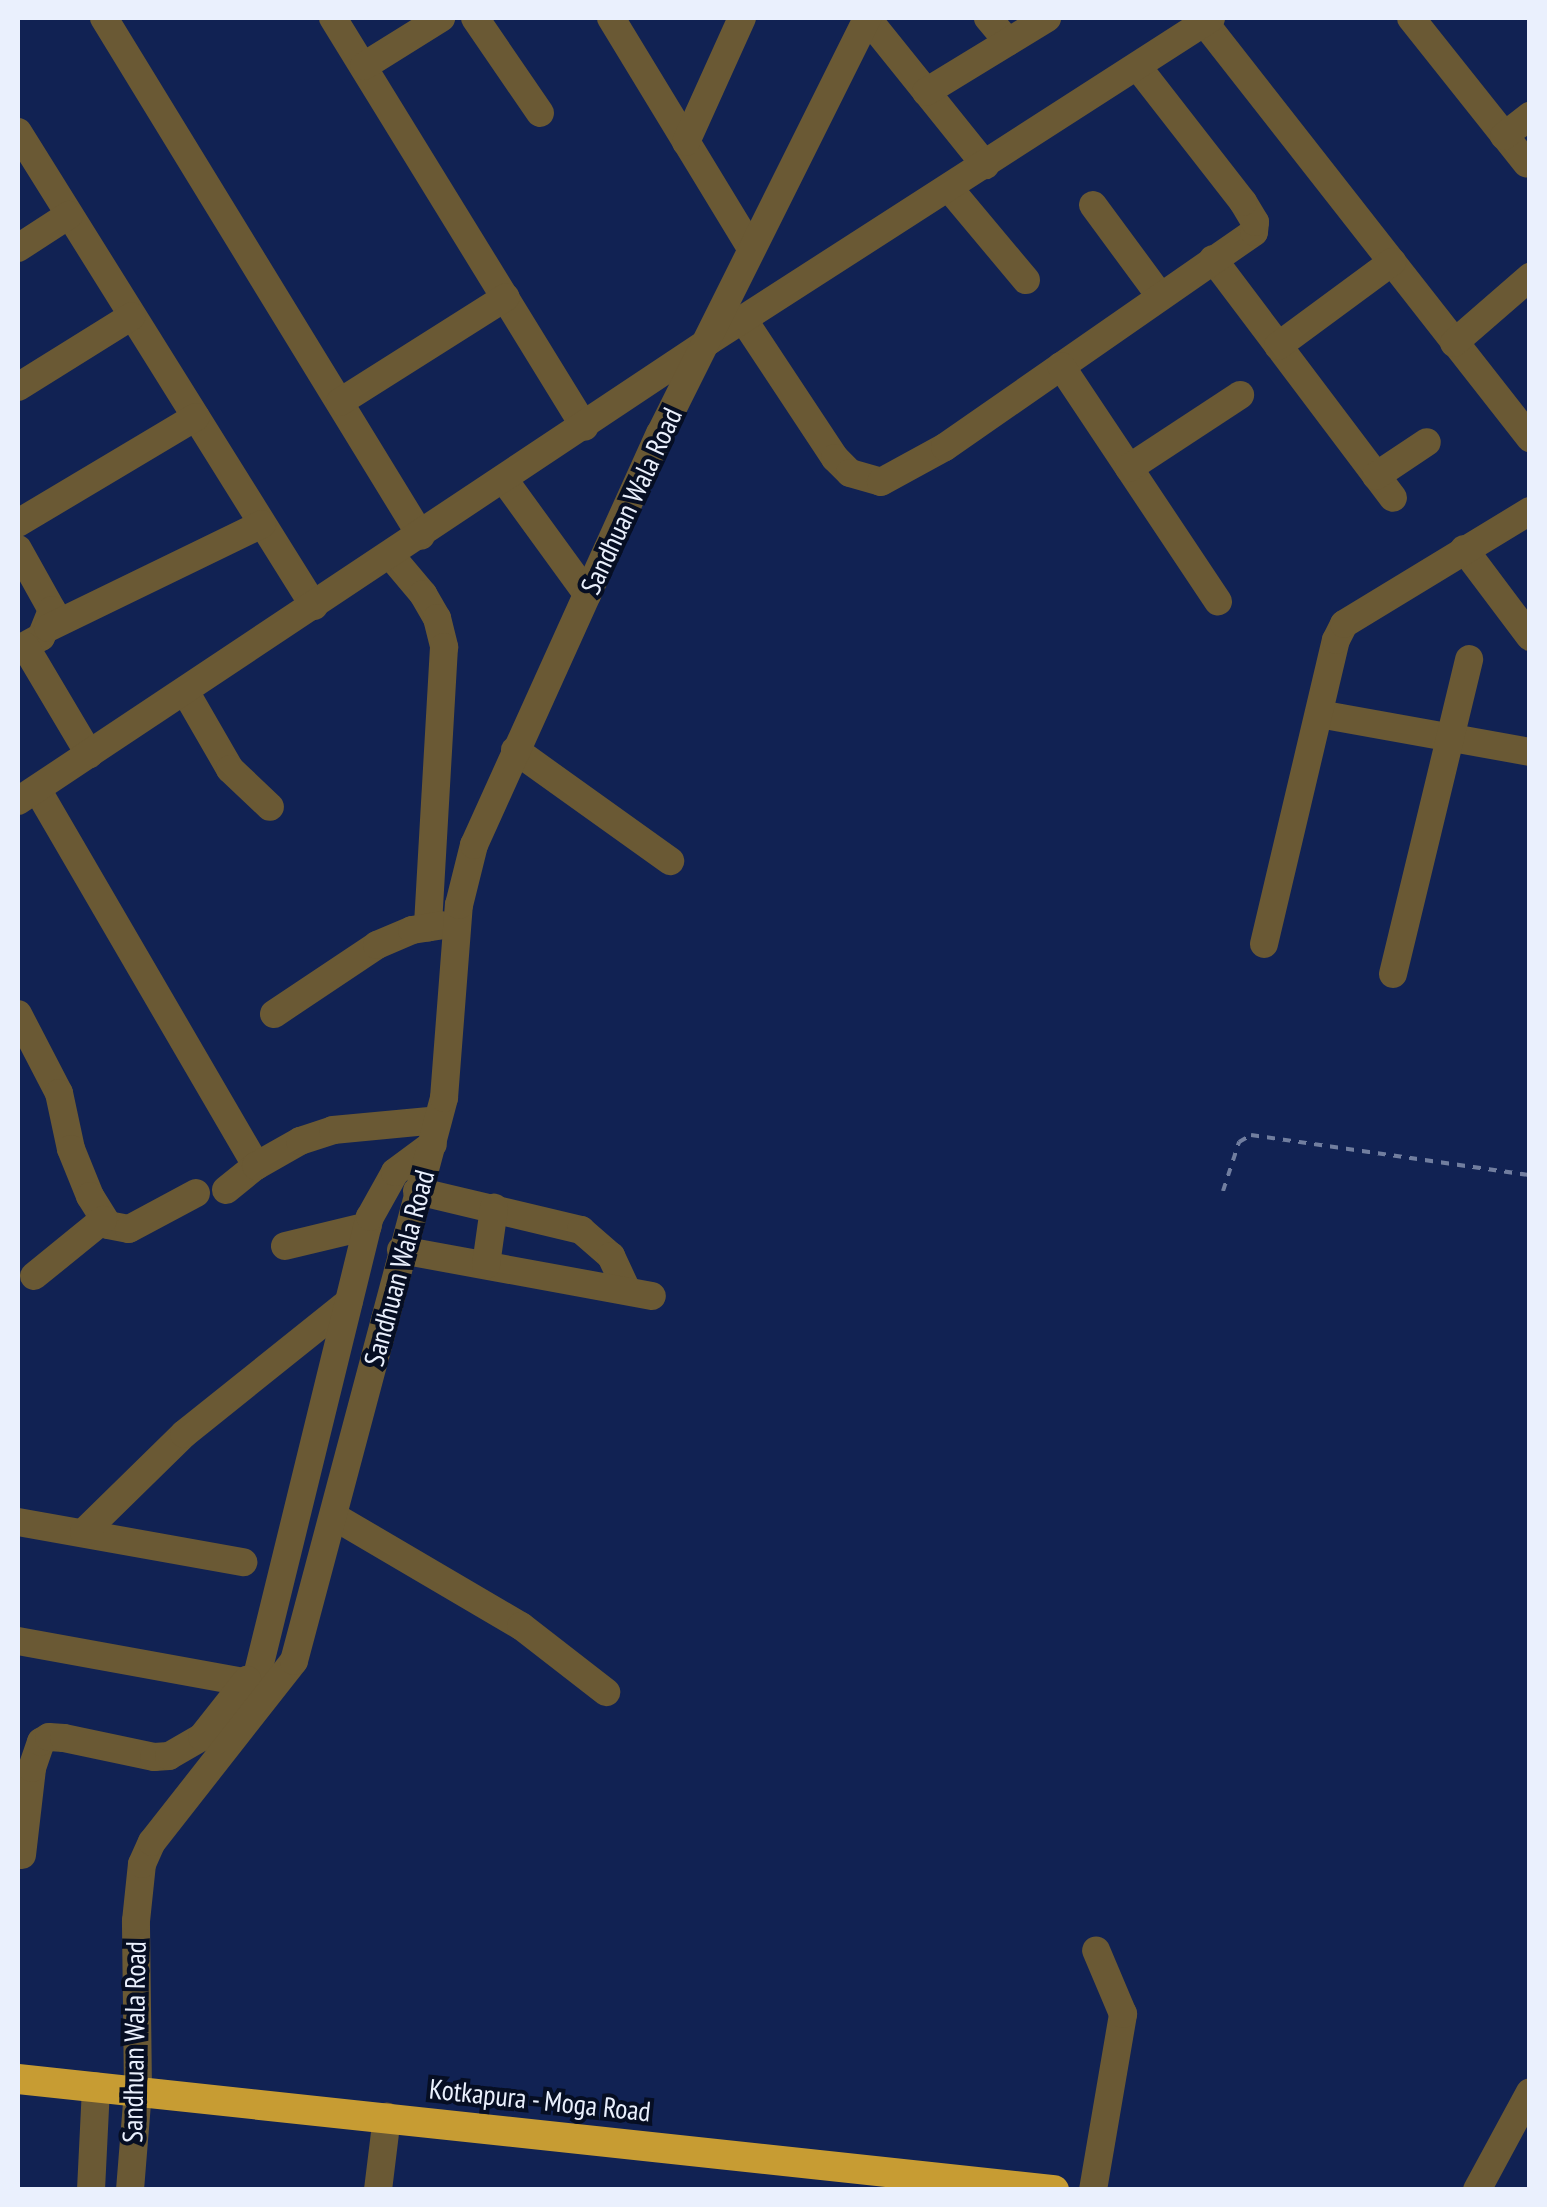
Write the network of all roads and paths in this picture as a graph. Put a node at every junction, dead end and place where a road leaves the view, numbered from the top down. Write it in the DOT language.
graph roads {
  1 [pos="104,18"];
  2 [pos="333,18"];
  3 [pos="441,18"];
  4 [pos="475,18"];
  5 [pos="611,18"];
  6 [pos="742,18"];
  7 [pos="867,18"];
  8 [pos="988,18"];
  9 [pos="1047,18"];
  10 [pos="1412,18"];
  11 [pos="1208,20"];
  12 [pos="1008,42"];
  13 [pos="364,66"];
  14 [pos="1137,66"];
  15 [pos="926,92"];
  16 [pos="540,113"];
  17 [pos="1530,116"];
  18 [pos="18,132"];
  19 [pos="1504,136"];
  20 [pos="686,142"];
  21 [pos="1526,164"];
  22 [pos="985,165"];
  23 [pos="949,188"];
  24 [pos="1093,205"];
  25 [pos="69,215"];
  26 [pos="750,247"];
  27 [pos="18,248"];
  28 [pos="1213,259"];
  29 [pos="1392,262"];
  30 [pos="1530,277"];
  31 [pos="1026,280"];
  32 [pos="1160,296"];
  33 [pos="506,297"];
  34 [pos="132,316"];
  35 [pos="745,322"];
  36 [pos="709,342"];
  37 [pos="1454,342"];
  38 [pos="1278,346"];
  39 [pos="1060,366"];
  40 [pos="18,387"];
  41 [pos="1240,395"];
  42 [pos="340,402"];
  43 [pos="196,417"];
  44 [pos="586,428"];
  45 [pos="1530,438"];
  46 [pos="1427,442"];
  47 [pos="1129,468"];
  48 [pos="505,481"];
  49 [pos="1530,510"];
  50 [pos="18,523"];
  51 [pos="262,524"];
  52 [pos="421,536"];
  53 [pos="18,550"];
  54 [pos="1464,550"];
  55 [pos="391,556"];
  56 [pos="587,594"];
  57 [pos="1218,600"];
  58 [pos="314,606"];
  59 [pos="1530,637"];
  60 [pos="30,641"];
  61 [pos="1469,659"];
  62 [pos="185,691"];
  63 [pos="1318,714"];
  64 [pos="1450,740"];
  65 [pos="515,750"];
  66 [pos="1530,752"];
  67 [pos="89,754"];
  68 [pos="27,795"];
  69 [pos="270,807"];
  70 [pos="670,861"];
  71 [pos="458,923"];
  72 [pos="428,928"];
  73 [pos="1264,944"];
  74 [pos="1393,974"];
  75 [pos="18,1014"];
  76 [pos="274,1014"];
  77 [pos="436,1132"];
  78 [pos="256,1166"];
  79 [pos="1530,1175"];
  80 [pos="226,1190"];
  81 [pos="1222,1190"];
  82 [pos="417,1191"];
  83 [pos="196,1194"];
  84 [pos="494,1208"];
  85 [pos="103,1220"];
  86 [pos="368,1226"];
  87 [pos="284,1246"];
  88 [pos="401,1250"];
  89 [pos="486,1265"];
  90 [pos="34,1276"];
  91 [pos="350,1302"];
  92 [pos="334,1517"];
  93 [pos="18,1522"];
  94 [pos="84,1532"];
  95 [pos="243,1562"];
  96 [pos="18,1641"];
  97 [pos="259,1685"];
  98 [pos="606,1692"];
  99 [pos="22,1854"];
  100 [pos="1096,1950"];
  101 [pos="18,2079"];
  102 [pos="115,2087"];
  103 [pos="1530,2092"];
  104 [pos="387,2116"];
  105 [pos="91,2190"];
  106 [pos="130,2190"];
  107 [pos="378,2190"];
  108 [pos="1054,2190"];
  109 [pos="1093,2190"];
  110 [pos="1477,2190"];
  1 -- 42 [label="street"];
  2 -- 13 [label="street"];
  3 -- 13 [label="street"];
  4 -- 16 [label="street"];
  5 -- 20 [label="street"];
  6 -- 20 [label="street"];
  7 -- 15 [label="street"];
  7 -- 26 [label="street, Sandhuan Wala Road"];
  8 -- 12 [label="street"];
  9 -- 12 [label="street"];
  10 -- 19 [label="street"];
  11 -- 14 [label="street"];
  11 -- 29 [label="street"];
  12 -- 15 [label="street"];
  13 -- 33 [label="street"];
  14 -- 22 [label="street"];
  14 -- 28 [label="street"];
  15 -- 22 [label="street"];
  17 -- 19 [label="street"];
  18 -- 25 [label="street"];
  19 -- 21 [label="street"];
  20 -- 26 [label="street"];
  22 -- 23 [label="street"];
  23 -- 31 [label="street"];
  23 -- 35 [label="street"];
  24 -- 32 [label="street"];
  25 -- 27 [label="street"];
  25 -- 34 [label="street"];
  26 -- 36 [label="street, Sandhuan Wala Road"];
  28 -- 32 [label="street"];
  28 -- 38 [label="street"];
  29 -- 37 [label="street"];
  29 -- 38 [label="street"];
  30 -- 37 [label="street"];
  32 -- 39 [label="street"];
  33 -- 42 [label="street"];
  33 -- 44 [label="street"];
  34 -- 40 [label="street"];
  34 -- 43 [label="street"];
  35 -- 36 [label="street"];
  35 -- 39 [label="street"];
  36 -- 44 [label="street"];
  36 -- 56 [label="street, Sandhuan Wala Road"];
  37 -- 45 [label="street"];
  38 -- 46 [label="street"];
  39 -- 47 [label="street"];
  41 -- 47 [label="street"];
  42 -- 52 [label="street"];
  43 -- 50 [label="street"];
  43 -- 51 [label="street"];
  44 -- 48 [label="street"];
  47 -- 57 [label="street"];
  48 -- 52 [label="street"];
  48 -- 56 [label="street"];
  49 -- 54 [label="street"];
  51 -- 58 [label="street"];
  51 -- 60 [label="street"];
  52 -- 55 [label="street"];
  53 -- 60 [label="street"];
  54 -- 59 [label="street"];
  54 -- 63 [label="street"];
  55 -- 58 [label="street"];
  55 -- 72 [label="street"];
  56 -- 65 [label="street, Sandhuan Wala Road"];
  58 -- 62 [label="street"];
  60 -- 67 [label="street"];
  61 -- 64 [label="street"];
  62 -- 67 [label="street"];
  62 -- 69 [label="street"];
  63 -- 64 [label="street"];
  63 -- 73 [label="street"];
  64 -- 66 [label="street"];
  64 -- 74 [label="street"];
  65 -- 70 [label="street"];
  65 -- 71 [label="street, Sandhuan Wala Road"];
  67 -- 68 [label="street"];
  68 -- 78 [label="street"];
  71 -- 72 [label="street"];
  71 -- 77 [label="street, Sandhuan Wala Road"];
  72 -- 76 [label="street"];
  75 -- 85 [label="street"];
  77 -- 78 [label="street"];
  77 -- 82 [label="street, Sandhuan Wala Road"];
  77 -- 86 [label="street"];
  78 -- 80 [label="street"];
  79 -- 81 [label="path"];
  82 -- 84 [label="street"];
  82 -- 88 [label="street, Sandhuan Wala Road"];
  83 -- 85 [label="street"];
  84 -- 89 [label="street"];
  84 -- 89 [label="street"];
  85 -- 90 [label="street"];
  86 -- 87 [label="street"];
  86 -- 91 [label="street"];
  88 -- 89 [label="street"];
  88 -- 92 [label="street, Sandhuan Wala Road"];
  91 -- 94 [label="street"];
  91 -- 97 [label="street"];
  92 -- 97 [label="street, Sandhuan Wala Road"];
  92 -- 98 [label="street"];
  93 -- 94 [label="street"];
  94 -- 95 [label="street"];
  96 -- 97 [label="street"];
  97 -- 99 [label="street"];
  97 -- 102 [label="street, Sandhuan Wala Road"];
  100 -- 109 [label="street"];
  101 -- 102 [label="highway, Kotkapura - Moga Road"];
  102 -- 104 [label="highway, Kotkapura - Moga Road"];
  102 -- 105 [label="street"];
  102 -- 106 [label="street, Sandhuan Wala Road"];
  103 -- 110 [label="street"];
  104 -- 107 [label="street"];
  104 -- 108 [label="highway, Kotkapura - Moga Road"];
}
